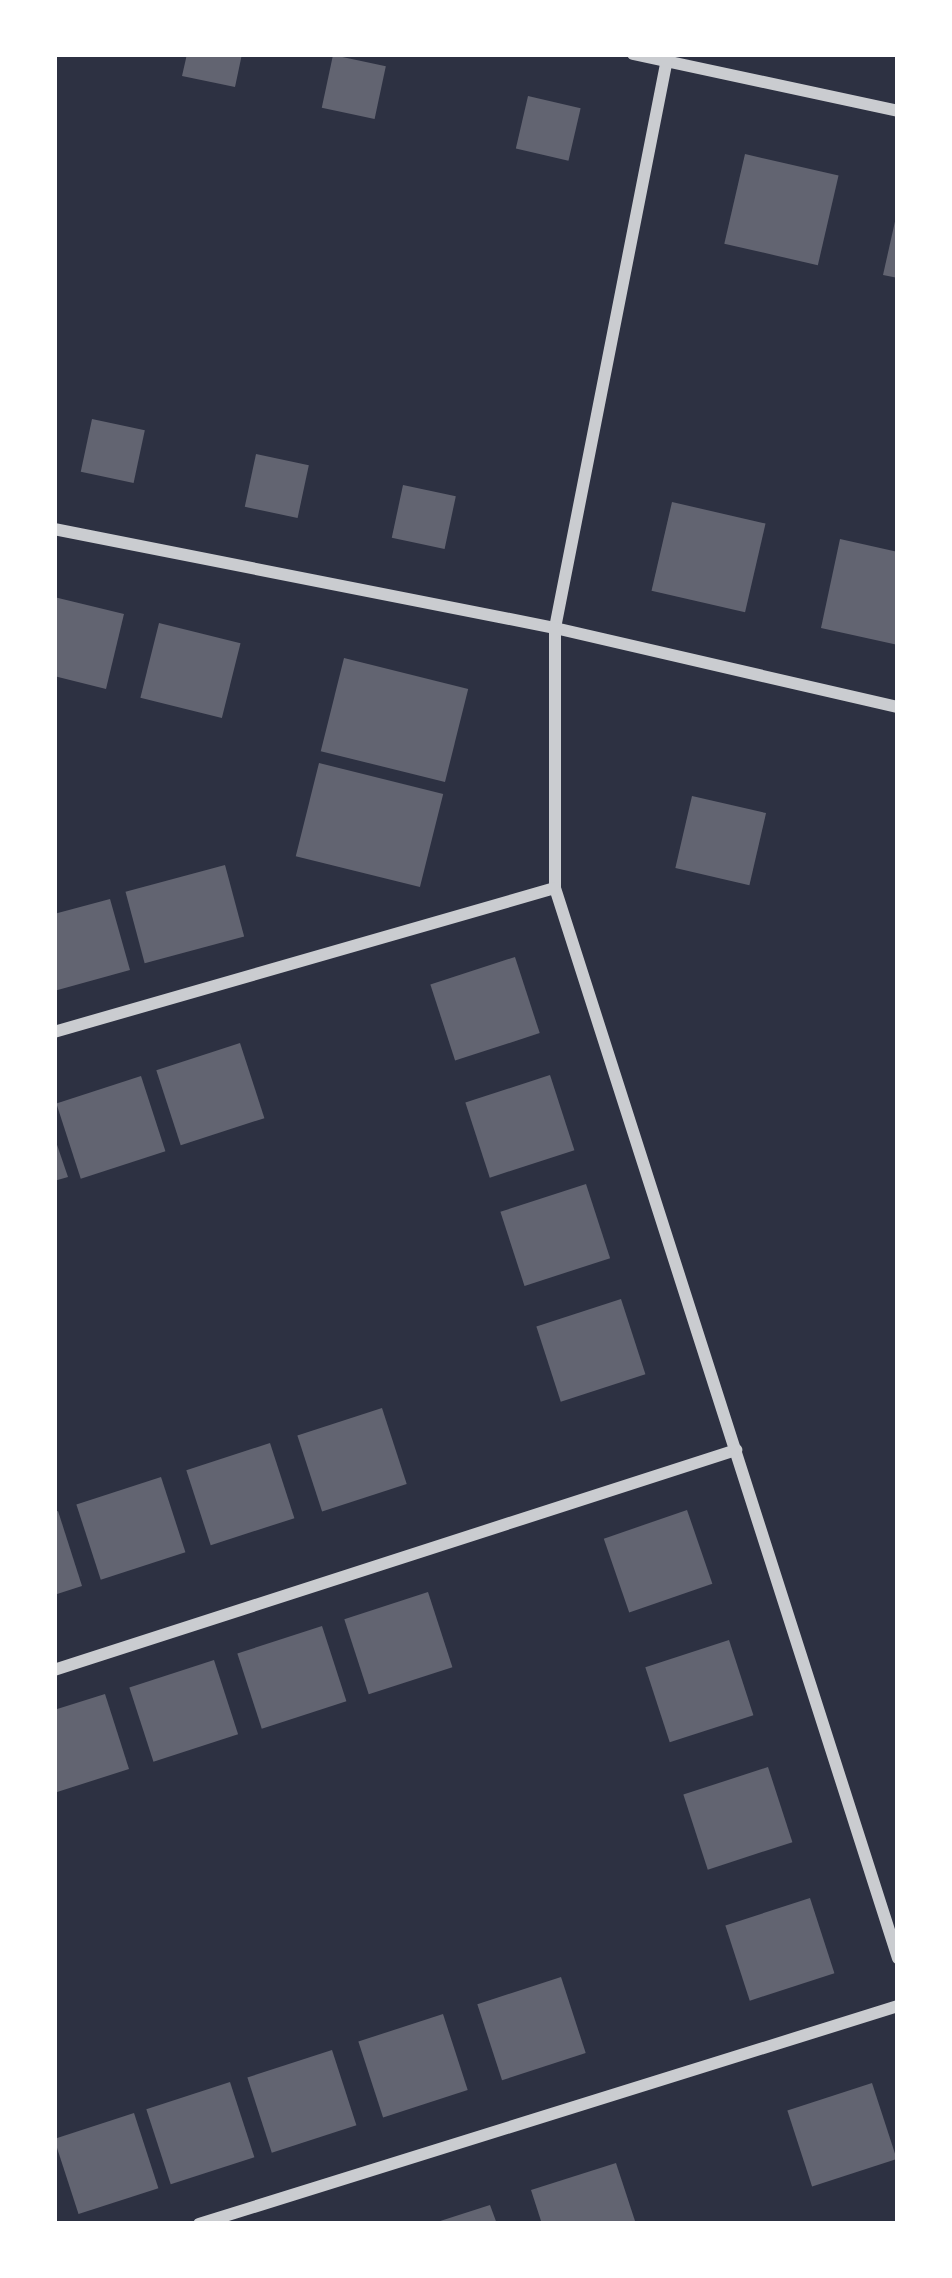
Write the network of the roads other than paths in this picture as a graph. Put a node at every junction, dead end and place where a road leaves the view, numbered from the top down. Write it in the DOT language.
graph roads {
  1 [pos="633,54"];
  2 [pos="667,58"];
  3 [pos="898,111"];
  4 [pos="54,529"];
  5 [pos="555,628"];
  6 [pos="898,707"];
  7 [pos="555,888"];
  8 [pos="54,1033"];
  9 [pos="736,1450"];
  10 [pos="54,1670"];
  11 [pos="898,1958"];
  12 [pos="898,2006"];
  13 [pos="199,2224"];
  1 -- 2 [label="street"];
  2 -- 3 [label="street"];
  2 -- 5 [label="street"];
  4 -- 5 [label="street"];
  5 -- 6 [label="street"];
  5 -- 7 [label="street"];
  7 -- 8 [label="street"];
  7 -- 9 [label="street"];
  9 -- 10 [label="street"];
  9 -- 11 [label="street"];
  12 -- 13 [label="street"];
}
